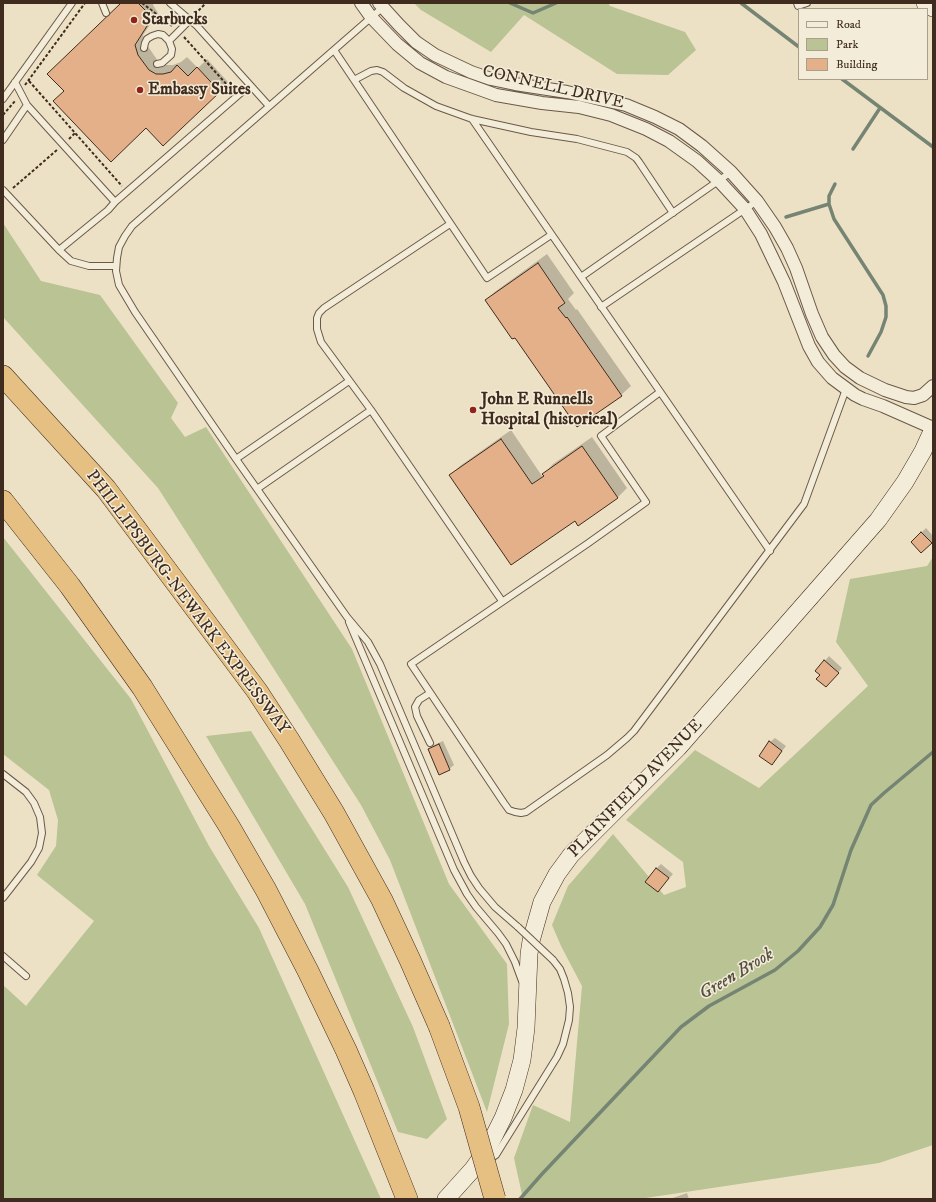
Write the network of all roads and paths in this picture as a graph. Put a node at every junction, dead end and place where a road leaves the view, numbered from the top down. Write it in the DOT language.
graph roads {
  1 [pos="72,3"];
  2 [pos="85,3"];
  3 [pos="102,3"];
  4 [pos="142,3"];
  5 [pos="170,3"];
  6 [pos="206,3"];
  7 [pos="361,3"];
  8 [pos="797,3"];
  9 [pos="807,3"];
  10 [pos="925,3"];
  11 [pos="380,5"];
  12 [pos="933,8"];
  13 [pos="106,13"];
  14 [pos="371,17"];
  15 [pos="190,20"];
  16 [pos="178,32"];
  17 [pos="169,41"];
  18 [pos="144,48"];
  19 [pos="334,50"];
  20 [pos="157,64"];
  21 [pos="354,80"];
  22 [pos="15,82"];
  23 [pos="250,85"];
  24 [pos="225,96"];
  25 [pos="3,99"];
  26 [pos="27,105"];
  27 [pos="269,106"];
  28 [pos="472,119"];
  29 [pos="76,133"];
  30 [pos="3,140"];
  31 [pos="63,144"];
  32 [pos="732,172"];
  33 [pos="720,182"];
  34 [pos="122,186"];
  35 [pos="5,192"];
  36 [pos="757,201"];
  37 [pos="115,202"];
  38 [pos="745,209"];
  39 [pos="673,213"];
  40 [pos="450,224"];
  41 [pos="551,235"];
  42 [pos="58,250"];
  43 [pos="116,266"];
  44 [pos="581,277"];
  45 [pos="601,307"];
  46 [pos="3,376"];
  47 [pos="349,381"];
  48 [pos="933,386"];
  49 [pos="846,389"];
  50 [pos="660,392"];
  51 [pos="371,410"];
  52 [pos="933,429"];
  53 [pos="236,459"];
  54 [pos="257,489"];
  55 [pos="3,501"];
  56 [pos="770,551"];
  57 [pos="502,601"];
  58 [pos="347,617"];
  59 [pos="430,693"];
  60 [pos="430,743"];
  61 [pos="3,774"];
  62 [pos="3,898"];
  63 [pos="3,956"];
  64 [pos="26,976"];
  65 [pos="527,995"];
  66 [pos="473,1169"];
  67 [pos="407,1199"];
  68 [pos="446,1199"];
  69 [pos="495,1199"];
  1 -- 22 [label="lane"];
  2 -- 29 [label="path"];
  3 -- 13 [label="lane"];
  4 -- 16 [label="path"];
  5 -- 15 [label="lane"];
  6 -- 15 [label="path"];
  7 -- 14 [label="street, CONNELL DRIVE"];
  8 -- 9 [label="lane"];
  10 -- 12 [label="main road"];
  11 -- 14 [label="lane"];
  11 -- 32 [label="street, CONNELL DRIVE"];
  14 -- 19 [label="lane"];
  14 -- 33 [label="street, CONNELL DRIVE"];
  15 -- 16 [label="lane"];
  15 -- 23 [label="lane"];
  16 -- 17 [label="lane"];
  16 -- 24 [label="path"];
  17 -- 18 [label="lane"];
  17 -- 20 [label="lane"];
  19 -- 21 [label="lane"];
  19 -- 27 [label="lane"];
  21 -- 28 [label="lane"];
  21 -- 40 [label="lane"];
  22 -- 25 [label="lane"];
  22 -- 26 [label="lane"];
  23 -- 27 [label="lane"];
  23 -- 37 [label="lane"];
  26 -- 30 [label="lane"];
  26 -- 31 [label="lane"];
  27 -- 43 [label="lane"];
  28 -- 39 [label="lane"];
  28 -- 41 [label="lane"];
  29 -- 31 [label="path"];
  29 -- 34 [label="path"];
  31 -- 35 [label="path"];
  31 -- 37 [label="lane"];
  32 -- 33 [label="lane"];
  32 -- 36 [label="street, CONNELL DRIVE"];
  33 -- 38 [label="street, CONNELL DRIVE"];
  33 -- 39 [label="lane"];
  35 -- 42 [label="lane"];
  36 -- 38 [label="lane"];
  36 -- 48 [label="street, CONNELL DRIVE"];
  37 -- 42 [label="lane"];
  38 -- 45 [label="lane"];
  38 -- 49 [label="street, CONNELL DRIVE"];
  39 -- 44 [label="lane"];
  40 -- 41 [label="lane"];
  40 -- 47 [label="lane"];
  41 -- 44 [label="lane"];
  42 -- 43 [label="lane"];
  43 -- 53 [label="lane"];
  44 -- 45 [label="lane"];
  45 -- 50 [label="lane"];
  46 -- 69 [label="highway, PHILLIPSBURG-NEWARK EXPRESSWAY, bridge"];
  47 -- 51 [label="lane"];
  47 -- 53 [label="lane"];
  49 -- 52 [label="street, CONNELL DRIVE"];
  49 -- 56 [label="lane"];
  50 -- 56 [label="lane"];
  50 -- 57 [label="lane"];
  51 -- 54 [label="lane"];
  51 -- 57 [label="lane"];
  52 -- 65 [label="main road, PLAINFIELD AVENUE"];
  53 -- 54 [label="lane"];
  54 -- 58 [label="lane"];
  55 -- 67 [label="highway"];
  56 -- 59 [label="lane"];
  57 -- 59 [label="lane"];
  58 -- 65 [label="lane"];
  58 -- 66 [label="lane, bridge"];
  59 -- 60 [label="lane"];
  61 -- 62 [label="lane"];
  63 -- 64 [label="lane"];
  65 -- 66 [label="main road, PLAINFIELD AVENUE"];
  66 -- 68 [label="main road, PLAINFIELD AVENUE"];
}
